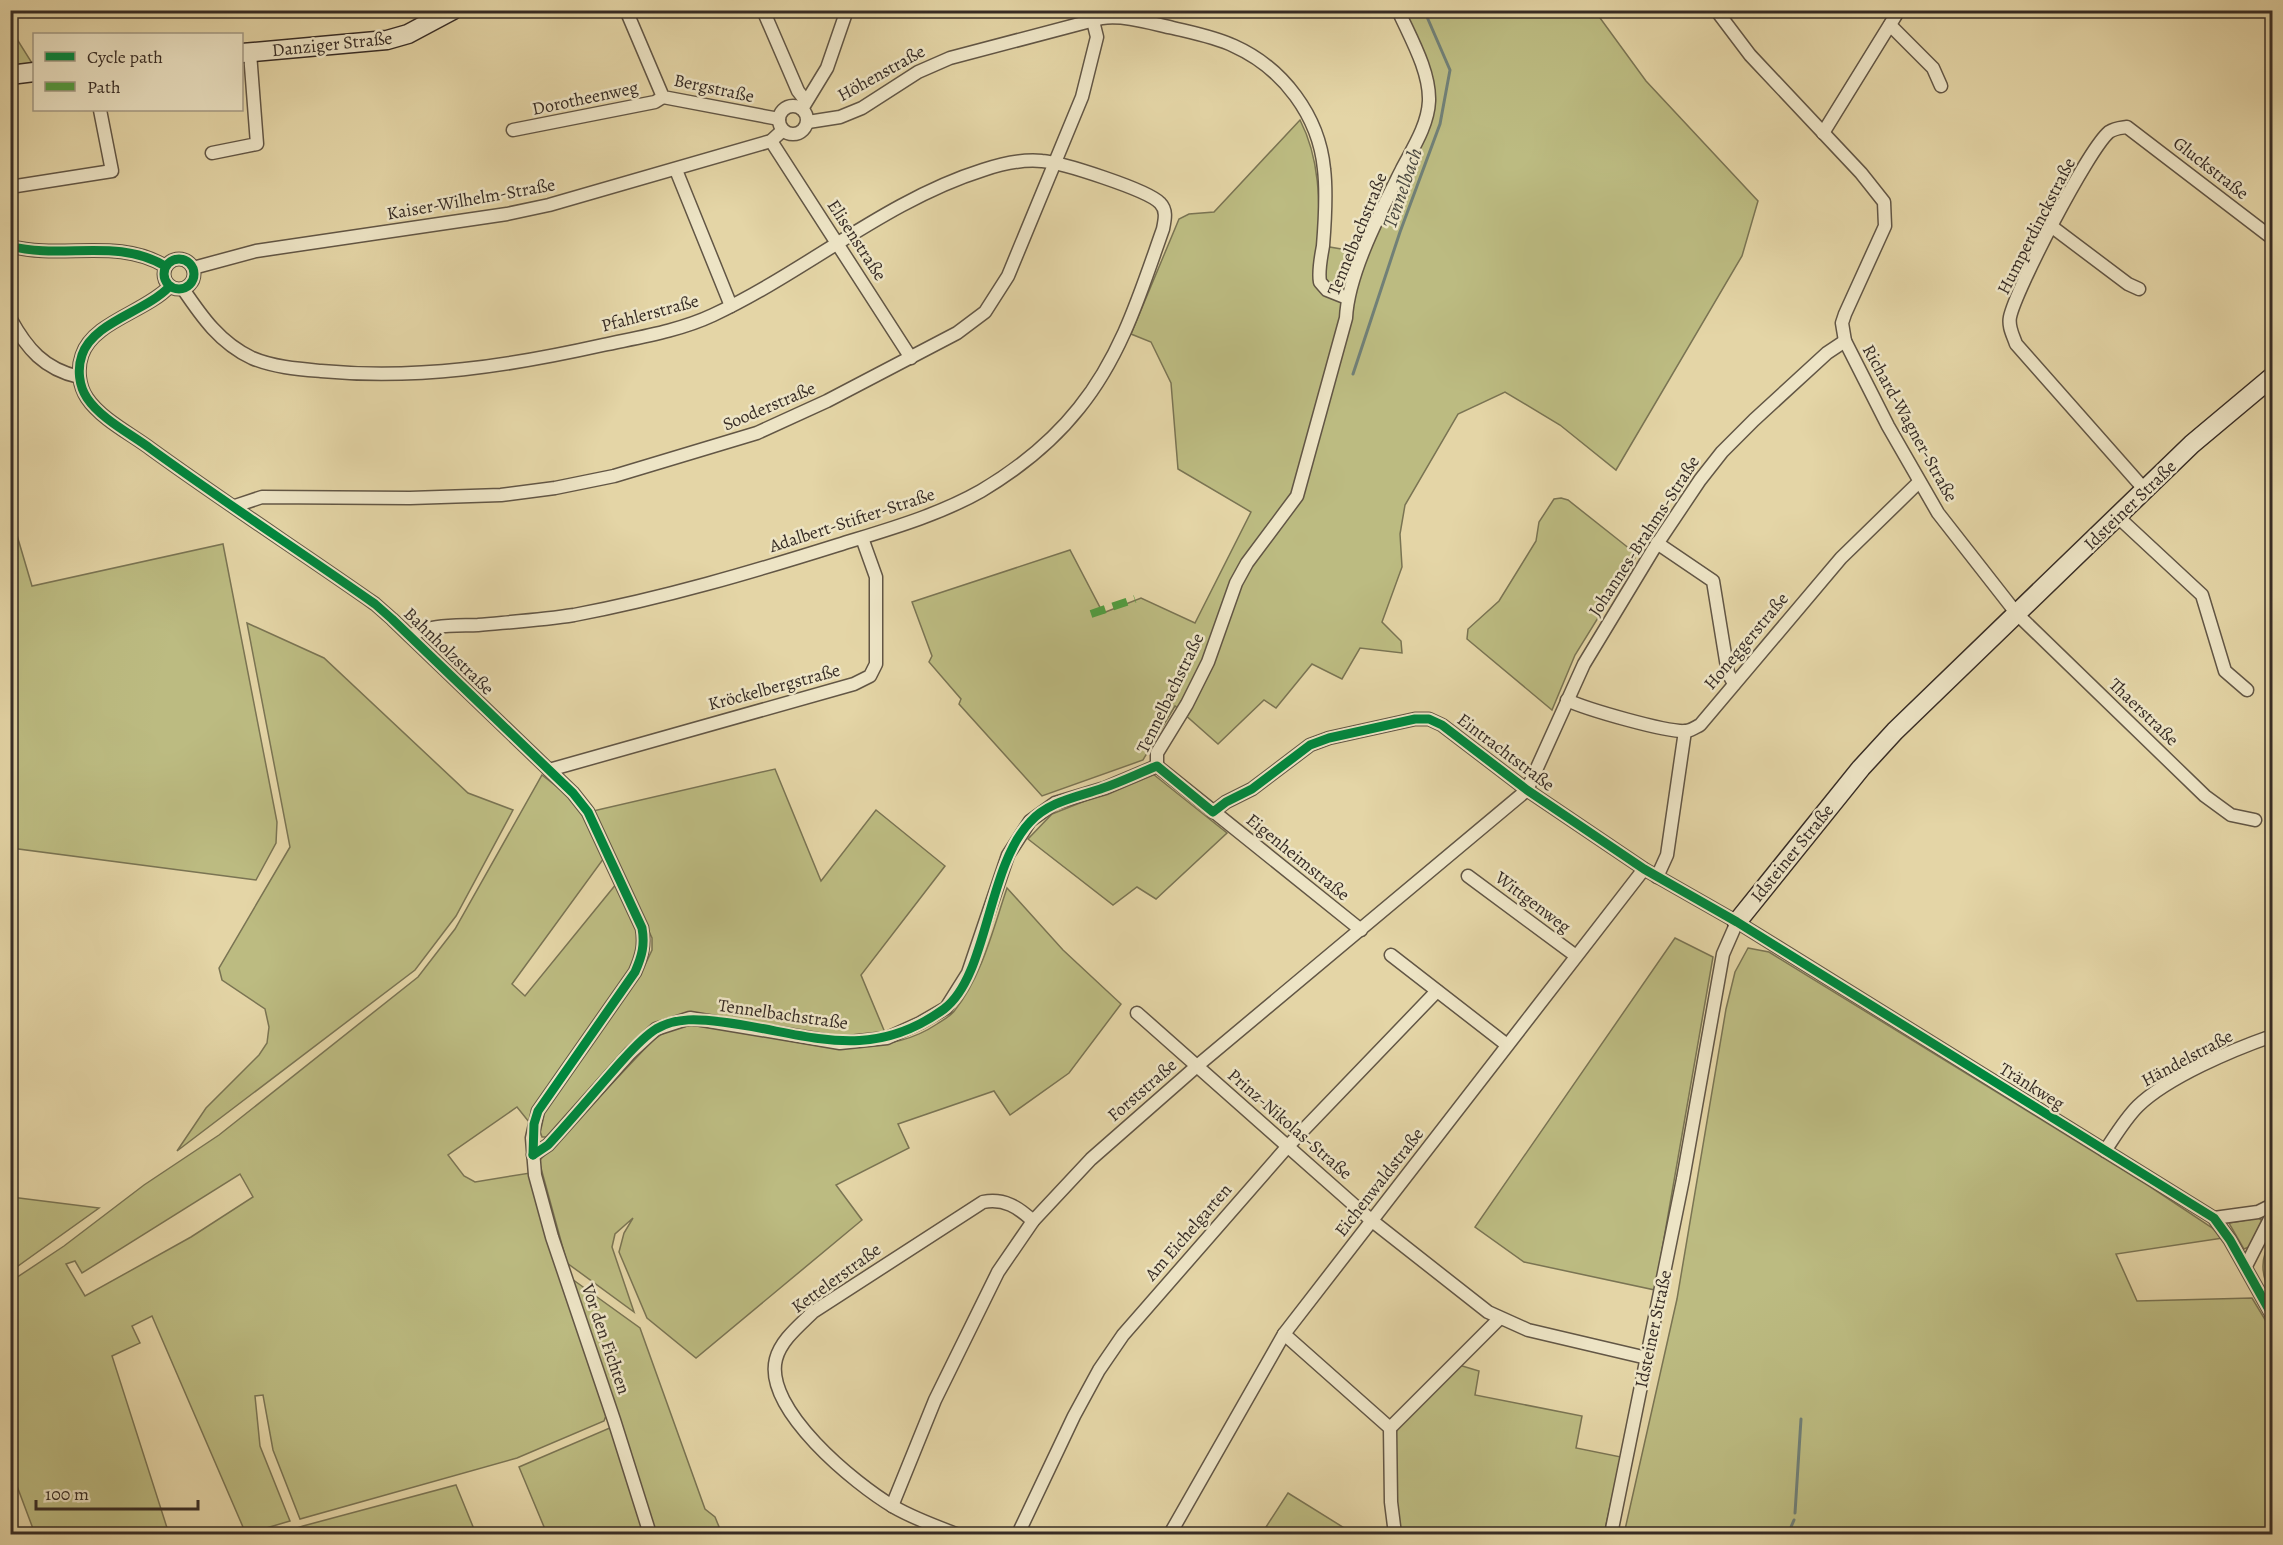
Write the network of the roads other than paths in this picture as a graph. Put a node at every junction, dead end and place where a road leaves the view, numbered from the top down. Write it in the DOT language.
graph roads {
  1 [pos="453,10"];
  2 [pos="626,10"];
  3 [pos="763,10"];
  4 [pos="847,10"];
  5 [pos="1398,10"];
  6 [pos="1716,10"];
  7 [pos="1899,10"];
  8 [pos="1109,14"];
  9 [pos="1094,21"];
  10 [pos="1890,25"];
  11 [pos="246,53"];
  12 [pos="33,72"];
  13 [pos="10,75"];
  14 [pos="1941,86"];
  15 [pos="663,97"];
  16 [pos="804,105"];
  17 [pos="100,111"];
  18 [pos="808,122"];
  19 [pos="781,124"];
  20 [pos="2127,128"];
  21 [pos="513,130"];
  22 [pos="1823,133"];
  23 [pos="771,141"];
  24 [pos="212,153"];
  25 [pos="1055,163"];
  26 [pos="676,170"];
  27 [pos="10,187"];
  28 [pos="2051,226"];
  29 [pos="1163,229"];
  30 [pos="2272,238"];
  31 [pos="839,244"];
  32 [pos="10,246"];
  33 [pos="165,266"];
  34 [pos="193,268"];
  35 [pos="169,287"];
  36 [pos="183,289"];
  37 [pos="2139,289"];
  38 [pos="1347,298"];
  39 [pos="730,306"];
  40 [pos="10,318"];
  41 [pos="1845,341"];
  42 [pos="911,358"];
  43 [pos="79,377"];
  44 [pos="2272,377"];
  45 [pos="1919,482"];
  46 [pos="2145,490"];
  47 [pos="236,506"];
  48 [pos="2118,517"];
  49 [pos="862,538"];
  50 [pos="1658,543"];
  51 [pos="2017,614"];
  52 [pos="410,636"];
  53 [pos="1734,684"];
  54 [pos="2247,690"];
  55 [pos="1567,700"];
  56 [pos="1685,731"];
  57 [pos="1157,766"];
  58 [pos="549,770"];
  59 [pos="1527,790"];
  60 [pos="1213,812"];
  61 [pos="2255,820"];
  62 [pos="1644,869"];
  63 [pos="1468,876"];
  64 [pos="1658,877"];
  65 [pos="1737,922"];
  66 [pos="1361,930"];
  67 [pos="1391,955"];
  68 [pos="1576,956"];
  69 [pos="1437,991"];
  70 [pos="1137,1013"];
  71 [pos="2272,1036"];
  72 [pos="1507,1045"];
  73 [pos="1197,1066"];
  74 [pos="1288,1146"];
  75 [pos="2104,1150"];
  76 [pos="533,1155"];
  77 [pos="2272,1205"];
  78 [pos="2272,1215"];
  79 [pos="2214,1218"];
  80 [pos="1371,1220"];
  81 [pos="1033,1221"];
  82 [pos="2246,1266"];
  83 [pos="2272,1315"];
  84 [pos="1499,1318"];
  85 [pos="1284,1334"];
  86 [pos="1647,1358"];
  87 [pos="1390,1428"];
  88 [pos="892,1506"];
  89 [pos="650,1534"];
  90 [pos="956,1534"];
  91 [pos="1018,1534"];
  92 [pos="1170,1534"];
  93 [pos="1395,1534"];
  94 [pos="1611,1534"];
  1 -- 11 [label="street, Danziger Straße"];
  2 -- 15 [label="street, Bergstraße"];
  3 -- 16 [label="street"];
  4 -- 16 [label="street"];
  5 -- 38 [label="street, Tennelbachstraße"];
  6 -- 22 [label="street, Richard-Wagner-Straße"];
  7 -- 10 [label="street"];
  8 -- 9 [label="street, Höhenstraße"];
  8 -- 38 [label="street, Höhenstraße"];
  9 -- 18 [label="street, Höhenstraße"];
  9 -- 25 [label="street, Sooderstraße"];
  10 -- 14 [label="street"];
  10 -- 22 [label="street"];
  11 -- 24 [label="street"];
  12 -- 13 [label="street"];
  15 -- 19 [label="street, Bergstraße"];
  15 -- 21 [label="street, Dorotheenweg"];
  16 -- 18 [label="street"];
  16 -- 19 [label="street"];
  17 -- 27 [label="street"];
  18 -- 19 [label="street"];
  19 -- 23 [label="street, Kaiser-Wilhelm-Straße"];
  20 -- 28 [label="street, Humperdinckstraße"];
  20 -- 30 [label="street, Gluckstraße"];
  22 -- 41 [label="street, Richard-Wagner-Straße"];
  23 -- 26 [label="street, Kaiser-Wilhelm-Straße"];
  23 -- 31 [label="street, Elisenstraße"];
  25 -- 29 [label="street, Pfahlerstraße"];
  25 -- 31 [label="street, Pfahlerstraße"];
  25 -- 42 [label="street, Sooderstraße"];
  26 -- 34 [label="street, Kaiser-Wilhelm-Straße"];
  26 -- 39 [label="street"];
  28 -- 37 [label="street"];
  28 -- 46 [label="street, Humperdinckstraße"];
  29 -- 49 [label="street, Adalbert-Stifter-Straße"];
  31 -- 39 [label="street, Pfahlerstraße"];
  31 -- 42 [label="street, Elisenstraße"];
  32 -- 33 [label="street"];
  33 -- 34 [label="street"];
  33 -- 35 [label="street"];
  34 -- 36 [label="street"];
  35 -- 36 [label="street"];
  35 -- 43 [label="street"];
  36 -- 39 [label="street, Pfahlerstraße"];
  38 -- 57 [label="street, Tennelbachstraße"];
  40 -- 43 [label="street"];
  41 -- 45 [label="street, Richard-Wagner-Straße"];
  41 -- 50 [label="street, Johannes-Brahms-Straße"];
  42 -- 47 [label="street, Sooderstraße"];
  43 -- 47 [label="street, Bahnholzstraße"];
  44 -- 46 [label="street, Idsteiner Straße"];
  45 -- 51 [label="street, Richard-Wagner-Straße"];
  45 -- 53 [label="street, Honeggerstraße"];
  46 -- 48 [label="street, Idsteiner Straße"];
  47 -- 52 [label="street, Bahnholzstraße"];
  48 -- 51 [label="street, Idsteiner Straße"];
  48 -- 54 [label="street"];
  49 -- 52 [label="street, Adalbert-Stifter-Straße"];
  49 -- 58 [label="street, Kröckelbergstraße"];
  50 -- 53 [label="street"];
  50 -- 55 [label="street, Johannes-Brahms-Straße"];
  51 -- 61 [label="street, Thaerstraße"];
  51 -- 65 [label="street, Idsteiner Straße"];
  52 -- 58 [label="street, Bahnholzstraße"];
  53 -- 56 [label="street, Honeggerstraße"];
  55 -- 56 [label="street"];
  55 -- 59 [label="street, Johannes-Brahms-Straße"];
  56 -- 64 [label="street"];
  57 -- 60 [label="street, Eigenheimstraße"];
  57 -- 76 [label="street, Tennelbachstraße"];
  58 -- 76 [label="street, Bahnholzstraße"];
  59 -- 60 [label="street, Eintrachtstraße"];
  59 -- 62 [label="street, Eintrachtstraße"];
  59 -- 66 [label="street, Forststraße"];
  60 -- 66 [label="street, Eigenheimstraße"];
  62 -- 64 [label="street, Eintrachtstraße"];
  62 -- 68 [label="street, Eichenwaldstraße"];
  63 -- 68 [label="street, Wittgenweg"];
  64 -- 65 [label="street, Eintrachtstraße"];
  65 -- 75 [label="street, Tränkweg"];
  65 -- 86 [label="street, Idsteiner Straße"];
  66 -- 73 [label="street, Forststraße"];
  67 -- 69 [label="street"];
  68 -- 72 [label="street, Eichenwaldstraße"];
  69 -- 72 [label="street"];
  69 -- 74 [label="street, Am Eichelgarten"];
  70 -- 73 [label="street, Prinz-Nikolas-Straße"];
  71 -- 75 [label="street, Händelstraße"];
  72 -- 80 [label="street, Eichenwaldstraße"];
  73 -- 74 [label="street, Prinz-Nikolas-Straße"];
  73 -- 81 [label="street, Forststraße"];
  74 -- 80 [label="street, Prinz-Nikolas-Straße"];
  74 -- 91 [label="street, Am Eichelgarten"];
  75 -- 79 [label="street, Tränkweg"];
  76 -- 89 [label="street, Vor den Fichten"];
  77 -- 79 [label="street"];
  78 -- 82 [label="street"];
  79 -- 82 [label="street, Tränkweg"];
  80 -- 84 [label="street, Prinz-Nikolas-Straße"];
  80 -- 85 [label="street, Eichenwaldstraße"];
  81 -- 88 [label="street, Forststraße"];
  81 -- 88 [label="street, Kettelerstraße"];
  82 -- 83 [label="street, Tränkweg"];
  84 -- 86 [label="street, Prinz-Nikolas-Straße"];
  84 -- 87 [label="street"];
  85 -- 87 [label="street"];
  85 -- 92 [label="street, Eichenwaldstraße"];
  86 -- 94 [label="street, Idsteiner Straße"];
  87 -- 93 [label="street"];
  88 -- 90 [label="street, Kettelerstraße"];
}
